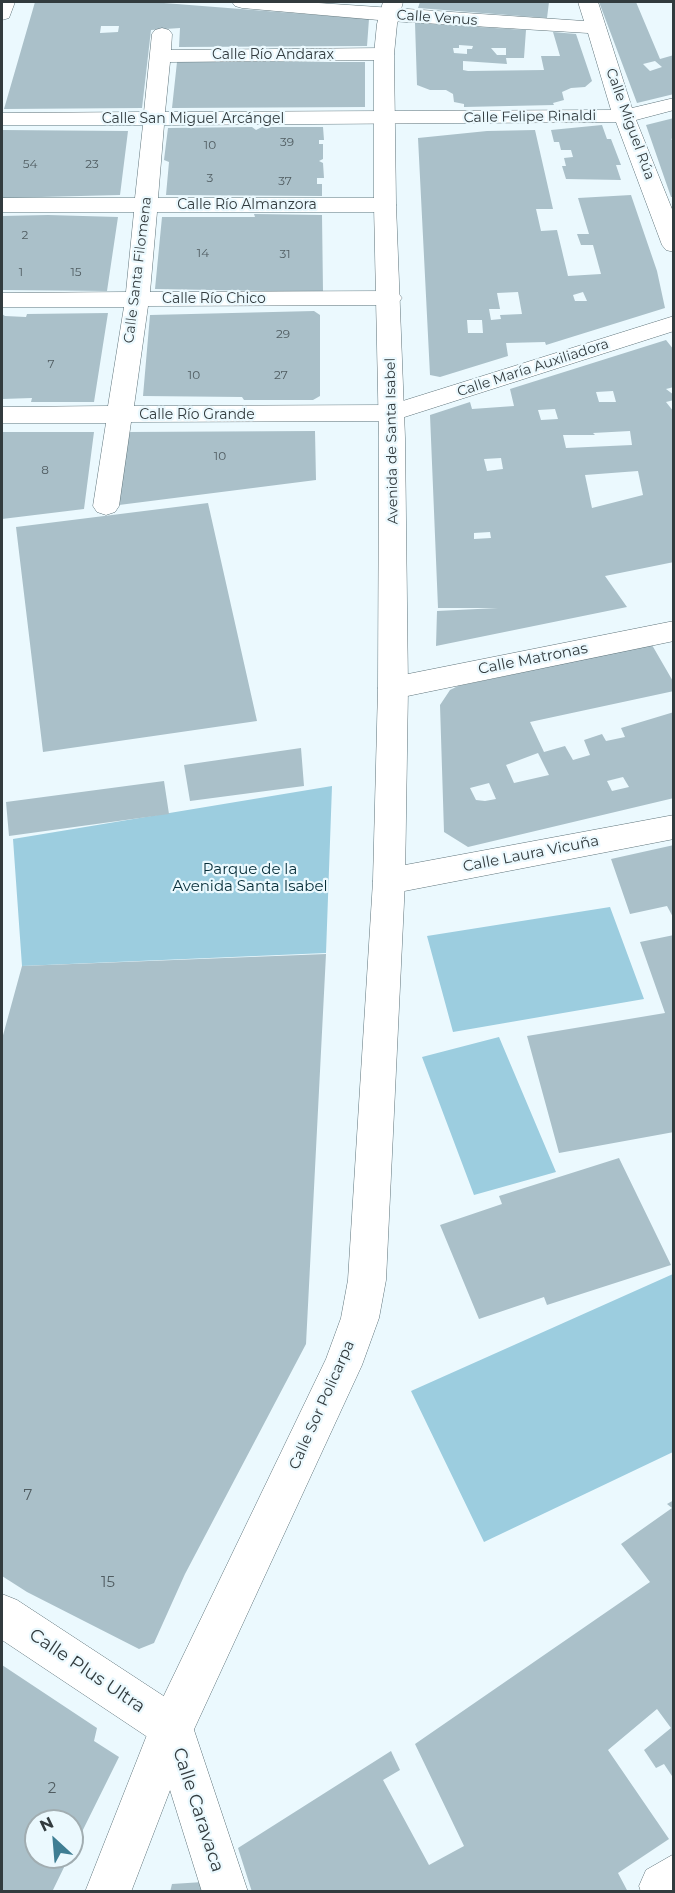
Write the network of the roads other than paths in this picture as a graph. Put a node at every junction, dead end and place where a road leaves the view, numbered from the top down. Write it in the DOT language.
graph roads {
  1 [pos="5,2"];
  2 [pos="242,2"];
  3 [pos="588,2"];
  4 [pos="392,8"];
  5 [pos="2,14"];
  6 [pos="597,28"];
  7 [pos="162,45"];
  8 [pos="384,54"];
  9 [pos="674,104"];
  10 [pos="624,116"];
  11 [pos="2,119"];
  12 [pos="385,119"];
  13 [pos="156,120"];
  14 [pos="2,205"];
  15 [pos="147,205"];
  16 [pos="385,205"];
  17 [pos="668,213"];
  18 [pos="674,245"];
  19 [pos="390,298"];
  20 [pos="2,300"];
  21 [pos="136,300"];
  22 [pos="674,323"];
  23 [pos="392,414"];
  24 [pos="118,415"];
  25 [pos="2,416"];
  26 [pos="106,506"];
  27 [pos="674,631"];
  28 [pos="393,688"];
  29 [pos="674,827"];
  30 [pos="389,881"];
  31 [pos="2,1615"];
  32 [pos="172,1728"];
  33 [pos="108,1892"];
  34 [pos="225,1892"];
  1 -- 5 [label="street"];
  2 -- 4 [label="street, Calle Venus"];
  3 -- 6 [label="street, Calle Miguel Rúa"];
  4 -- 6 [label="street, Calle Venus"];
  4 -- 8 [label="street, Avenida de Santa Isabel"];
  6 -- 10 [label="street, Calle Miguel Rúa"];
  7 -- 8 [label="street, Calle Río Andarax"];
  7 -- 13 [label="street, Calle Santa Filomena"];
  8 -- 12 [label="street, Avenida de Santa Isabel"];
  9 -- 10 [label="street, Calle Felipe Rinaldi"];
  10 -- 12 [label="street, Calle Felipe Rinaldi"];
  10 -- 17 [label="street, Calle Miguel Rúa"];
  11 -- 13 [label="street, Calle San Miguel Arcángel"];
  12 -- 13 [label="street, Calle San Miguel Arcángel"];
  12 -- 16 [label="street, Avenida de Santa Isabel"];
  13 -- 15 [label="street, Calle Santa Filomena"];
  14 -- 15 [label="street, Calle Río Almanzora"];
  15 -- 16 [label="street, Calle Río Almanzora"];
  15 -- 21 [label="street, Calle Santa Filomena"];
  16 -- 19 [label="street, Avenida de Santa Isabel"];
  17 -- 18 [label="street, Calle Miguel Rúa"];
  19 -- 21 [label="street, Calle Río Chico"];
  19 -- 23 [label="street, Avenida de Santa Isabel"];
  20 -- 21 [label="street, Calle Río Chico"];
  21 -- 24 [label="street, Calle Santa Filomena"];
  22 -- 23 [label="street, Calle María Auxiliadora"];
  23 -- 24 [label="street, Calle Río Grande"];
  23 -- 28 [label="street, Avenida de Santa Isabel"];
  24 -- 25 [label="street, Calle Río Grande"];
  24 -- 26 [label="street, Calle Santa Filomena"];
  27 -- 28 [label="street, Calle Matronas"];
  28 -- 30 [label="street, Avenida de Santa Isabel"];
  29 -- 30 [label="street, Calle Laura Vicuña"];
  30 -- 32 [label="street, Calle Sor Policarpa"];
  31 -- 32 [label="street, Calle Plus Ultra"];
  32 -- 33 [label="street, Calle Sor Policarpa"];
  32 -- 34 [label="street, Calle Caravaca"];
}
